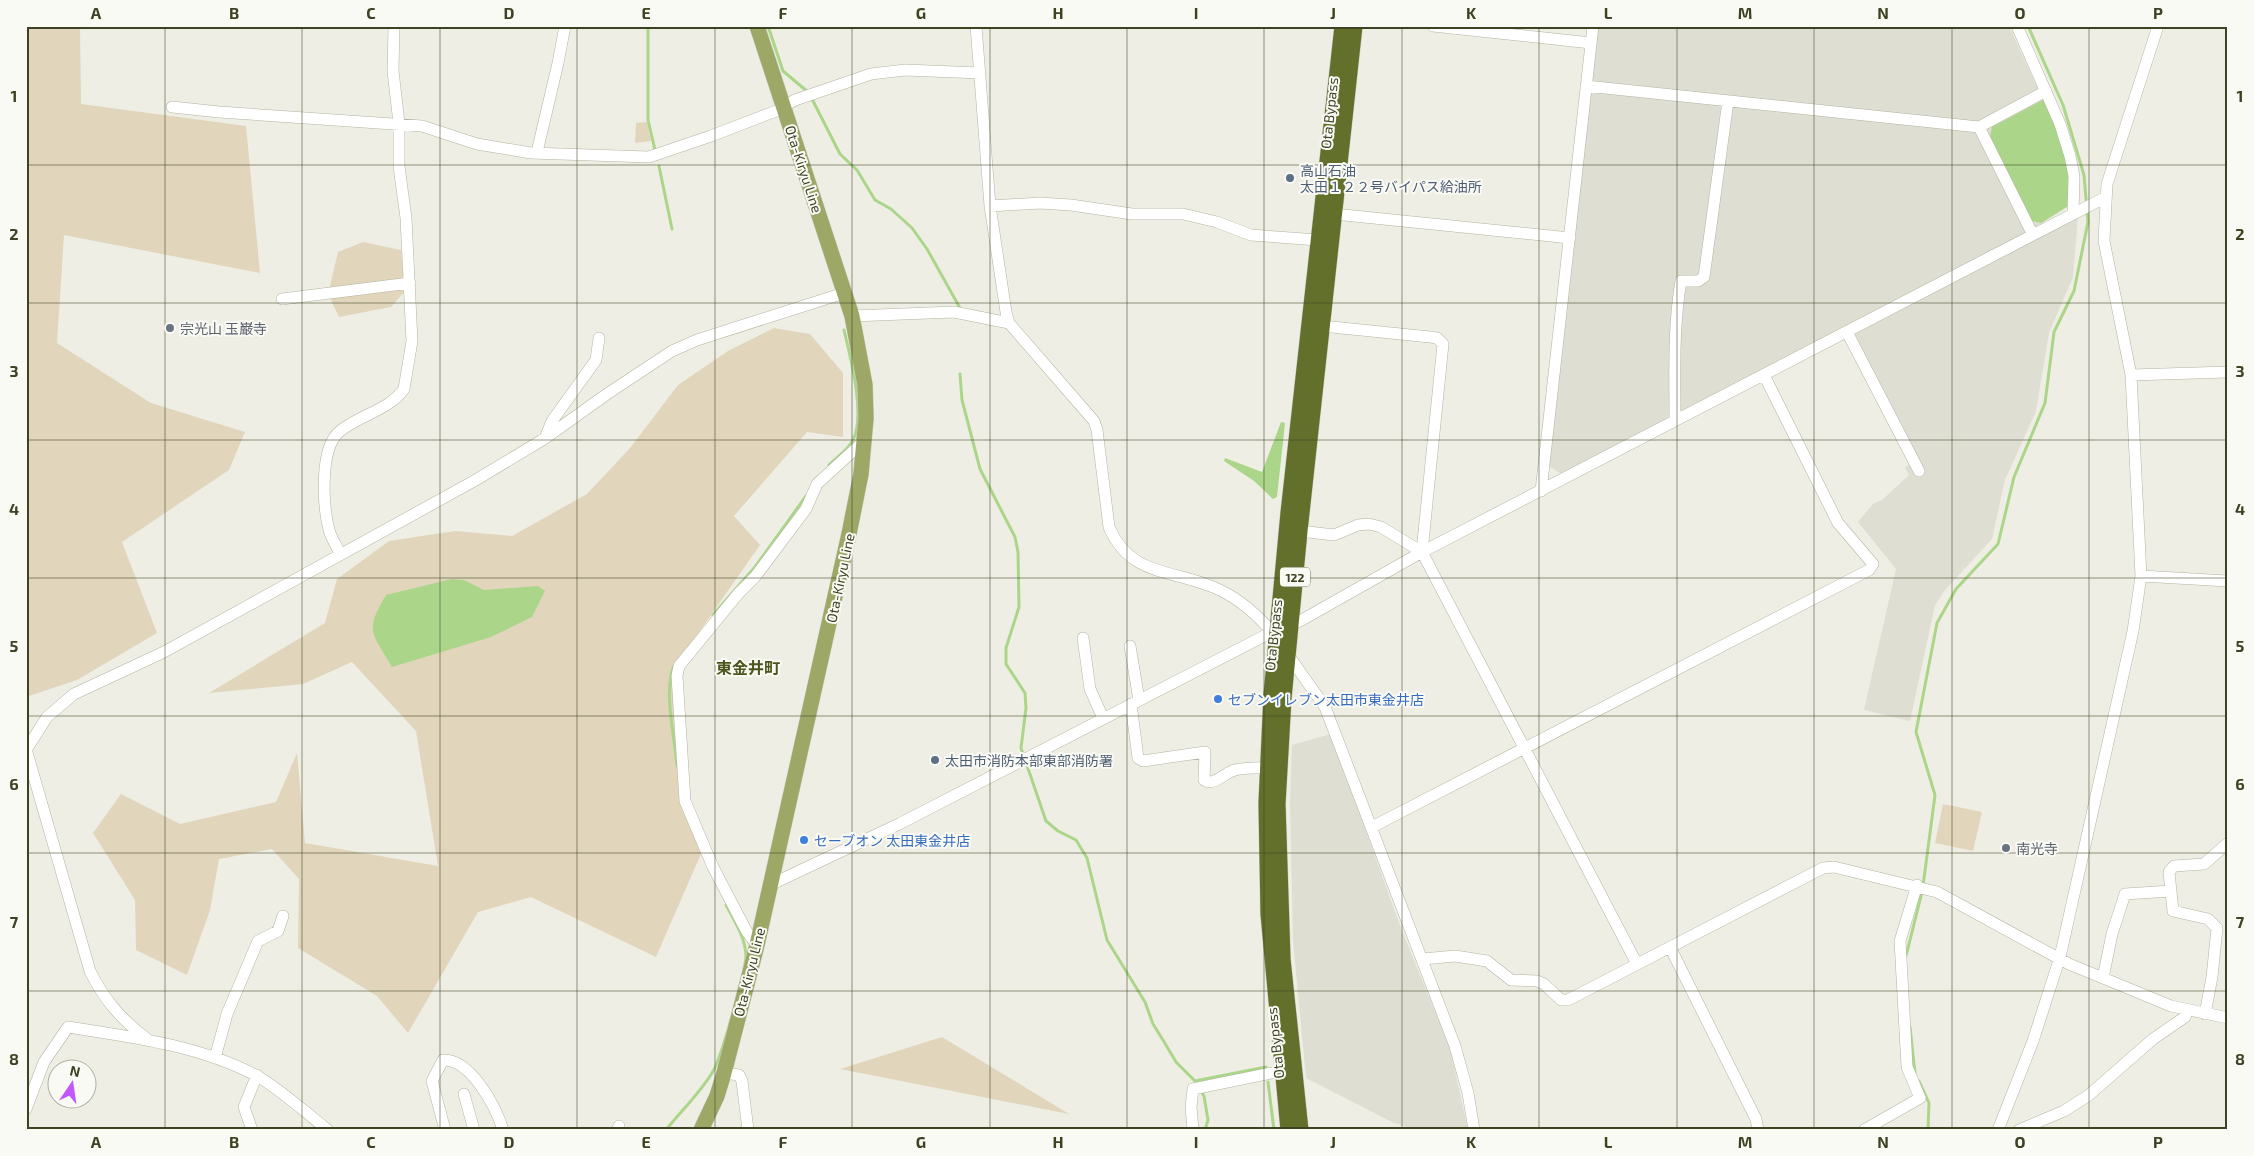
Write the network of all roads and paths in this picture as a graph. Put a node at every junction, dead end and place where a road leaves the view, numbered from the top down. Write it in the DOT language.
graph roads {
  1 [pos="394,26"];
  2 [pos="564,26"];
  3 [pos="757,26"];
  4 [pos="976,26"];
  5 [pos="1342,26"];
  6 [pos="1355,26"];
  7 [pos="1433,26"];
  8 [pos="1545,26"];
  9 [pos="1593,26"];
  10 [pos="2017,26"];
  11 [pos="2158,26"];
  12 [pos="1544,38"];
  13 [pos="1591,43"];
  14 [pos="980,73"];
  15 [pos="1586,86"];
  16 [pos="2046,91"];
  17 [pos="1728,101"];
  18 [pos="784,106"];
  19 [pos="172,107"];
  20 [pos="399,123"];
  21 [pos="1979,127"];
  22 [pos="537,152"];
  23 [pos="2106,197"];
  24 [pos="990,206"];
  25 [pos="2082,209"];
  26 [pos="1334,214"];
  27 [pos="2033,235"];
  28 [pos="1570,238"];
  29 [pos="1318,240"];
  30 [pos="410,283"];
  31 [pos="844,292"];
  32 [pos="282,299"];
  33 [pos="852,316"];
  34 [pos="1009,322"];
  35 [pos="1322,326"];
  36 [pos="1847,332"];
  37 [pos="599,338"];
  38 [pos="2228,372"];
  39 [pos="2131,374"];
  40 [pos="1764,375"];
  41 [pos="1676,420"];
  42 [pos="544,438"];
  43 [pos="864,441"];
  44 [pos="1919,472"];
  45 [pos="1541,490"];
  46 [pos="1300,531"];
  47 [pos="1422,552"];
  48 [pos="340,554"];
  49 [pos="2141,576"];
  50 [pos="2228,581"];
  51 [pos="1279,631"];
  52 [pos="1083,638"];
  53 [pos="1130,646"];
  54 [pos="1288,654"];
  55 [pos="1135,702"];
  56 [pos="1102,718"];
  57 [pos="1525,748"];
  58 [pos="26,749"];
  59 [pos="1268,767"];
  60 [pos="1372,827"];
  61 [pos="2228,843"];
  62 [pos="774,882"];
  63 [pos="1917,885"];
  64 [pos="2171,891"];
  65 [pos="283,916"];
  66 [pos="757,945"];
  67 [pos="1670,947"];
  68 [pos="2060,957"];
  69 [pos="1423,959"];
  70 [pos="1638,964"];
  71 [pos="2103,978"];
  72 [pos="2187,1010"];
  73 [pos="2205,1014"];
  74 [pos="2228,1018"];
  75 [pos="148,1040"];
  76 [pos="215,1058"];
  77 [pos="1281,1071"];
  78 [pos="724,1073"];
  79 [pos="257,1075"];
  80 [pos="464,1094"];
  81 [pos="26,1109"];
  82 [pos="252,1130"];
  83 [pos="328,1130"];
  84 [pos="445,1130"];
  85 [pos="474,1130"];
  86 [pos="503,1130"];
  87 [pos="701,1130"];
  88 [pos="748,1130"];
  89 [pos="1193,1130"];
  90 [pos="1288,1130"];
  91 [pos="1301,1130"];
  92 [pos="1474,1130"];
  93 [pos="1758,1130"];
  94 [pos="1864,1130"];
  95 [pos="1998,1130"];
  96 [pos="2019,1130"];
  1 -- 20 [label="street"];
  2 -- 22 [label="street"];
  3 -- 18 [label="main road, Ota-Kiryu Line"];
  4 -- 14 [label="street"];
  5 -- 29 [label="highway, Ota Bypass / 122"];
  6 -- 26 [label="highway, Ota Bypass / 122"];
  7 -- 12 [label="street"];
  8 -- 12 [label="street"];
  9 -- 13 [label="street"];
  10 -- 16 [label="street"];
  11 -- 23 [label="street"];
  12 -- 13 [label="street"];
  13 -- 15 [label="street"];
  14 -- 18 [label="street"];
  14 -- 24 [label="street"];
  15 -- 17 [label="street"];
  15 -- 28 [label="street"];
  16 -- 21 [label="street"];
  16 -- 25 [label="street"];
  17 -- 21 [label="street"];
  17 -- 41 [label="street"];
  18 -- 22 [label="street"];
  18 -- 31 [label="main road, Ota-Kiryu Line"];
  19 -- 20 [label="street"];
  20 -- 22 [label="street"];
  20 -- 30 [label="street"];
  21 -- 27 [label="street"];
  23 -- 25 [label="street"];
  23 -- 39 [label="street"];
  24 -- 29 [label="street"];
  24 -- 34 [label="street"];
  25 -- 27 [label="street"];
  26 -- 28 [label="street"];
  26 -- 35 [label="highway, Ota Bypass / 122"];
  27 -- 36 [label="street"];
  28 -- 45 [label="street"];
  29 -- 51 [label="highway, Ota Bypass / 122"];
  30 -- 32 [label="street"];
  30 -- 48 [label="street"];
  31 -- 33 [label="main road, Ota-Kiryu Line"];
  31 -- 42 [label="street"];
  33 -- 34 [label="street"];
  33 -- 43 [label="main road, Ota-Kiryu Line"];
  34 -- 51 [label="street"];
  35 -- 46 [label="highway, Ota Bypass / 122"];
  35 -- 47 [label="street"];
  36 -- 40 [label="street"];
  36 -- 44 [label="street"];
  37 -- 42 [label="street"];
  38 -- 39 [label="street"];
  39 -- 49 [label="street"];
  40 -- 41 [label="street"];
  40 -- 57 [label="street"];
  41 -- 45 [label="street"];
  42 -- 48 [label="street"];
  43 -- 66 [label="main road, Ota-Kiryu Line"];
  43 -- 66 [label="street"];
  45 -- 47 [label="street"];
  46 -- 47 [label="street"];
  46 -- 51 [label="highway, Ota Bypass / 122"];
  47 -- 51 [label="street"];
  47 -- 57 [label="street"];
  48 -- 58 [label="street"];
  49 -- 50 [label="street"];
  49 -- 68 [label="street"];
  51 -- 54 [label="highway, Ota Bypass / 122"];
  51 -- 55 [label="street"];
  51 -- 59 [label="highway, Ota Bypass / 122"];
  52 -- 56 [label="street"];
  53 -- 55 [label="street"];
  54 -- 60 [label="street"];
  54 -- 91 [label="highway, Ota Bypass / 122"];
  55 -- 56 [label="street"];
  55 -- 59 [label="street"];
  56 -- 62 [label="street"];
  57 -- 60 [label="street"];
  57 -- 70 [label="street"];
  58 -- 75 [label="street"];
  59 -- 77 [label="highway, Ota Bypass / 122"];
  60 -- 69 [label="street"];
  61 -- 64 [label="street"];
  63 -- 67 [label="street"];
  63 -- 68 [label="street"];
  63 -- 94 [label="street"];
  64 -- 71 [label="street"];
  64 -- 73 [label="street"];
  65 -- 76 [label="street"];
  66 -- 78 [label="main road, Ota-Kiryu Line"];
  67 -- 70 [label="street"];
  67 -- 93 [label="street"];
  68 -- 71 [label="street"];
  68 -- 95 [label="street"];
  69 -- 70 [label="street"];
  69 -- 92 [label="street"];
  71 -- 72 [label="street"];
  72 -- 73 [label="street"];
  72 -- 96 [label="street"];
  73 -- 74 [label="street"];
  75 -- 76 [label="street"];
  75 -- 81 [label="street"];
  76 -- 79 [label="street"];
  77 -- 89 [label="street"];
  77 -- 90 [label="highway, Ota Bypass / 122"];
  78 -- 87 [label="main road, Ota-Kiryu Line"];
  78 -- 88 [label="street"];
  79 -- 82 [label="street"];
  79 -- 83 [label="street"];
  80 -- 85 [label="street"];
  84 -- 86 [label="street"];
}
